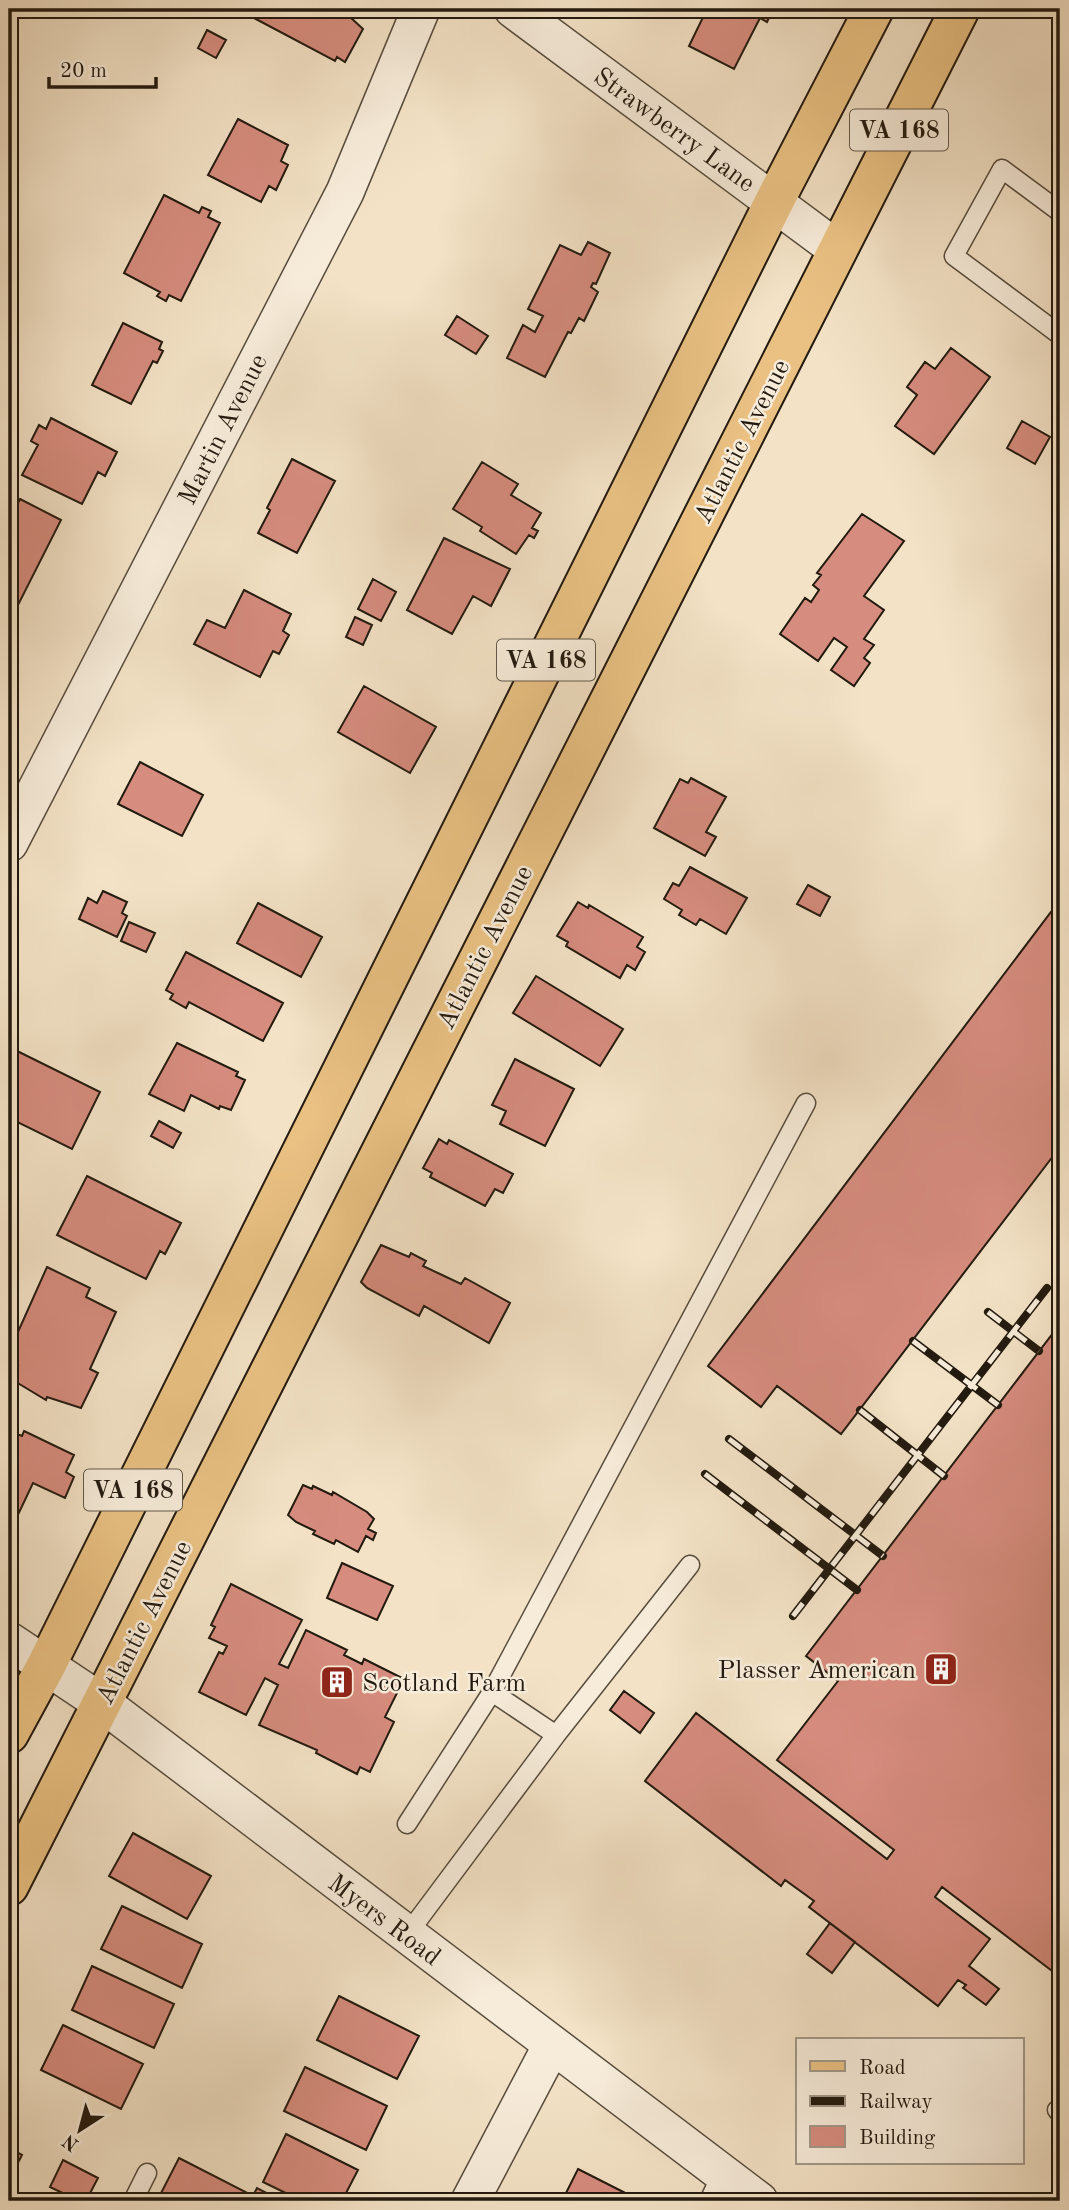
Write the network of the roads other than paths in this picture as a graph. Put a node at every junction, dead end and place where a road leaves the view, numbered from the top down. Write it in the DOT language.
graph roads {
  1 [pos="421,9"];
  2 [pos="513,9"];
  3 [pos="874,9"];
  4 [pos="960,9"];
  5 [pos="774,202"];
  6 [pos="1060,212"];
  7 [pos="838,250"];
  8 [pos="1060,335"];
  9 [pos="9,843"];
  10 [pos="806,1102"];
  11 [pos="690,1565"];
  12 [pos="9,1641"];
  13 [pos="46,1666"];
  14 [pos="492,1692"];
  15 [pos="102,1703"];
  16 [pos="9,1734"];
  17 [pos="556,1735"];
  18 [pos="407,1825"];
  19 [pos="9,1886"];
  20 [pos="406,1936"];
  21 [pos="552,2045"];
  22 [pos="147,2173"];
  23 [pos="715,2187"];
  24 [pos="133,2201"];
  25 [pos="470,2201"];
  26 [pos="760,2201"];
  1 -- 9 [label="street, Martin Avenue"];
  2 -- 5 [label="street, Strawberry Lane"];
  3 -- 5 [label="main road, VA 168"];
  4 -- 7 [label="main road, Atlantic Avenue / VA 168"];
  5 -- 7 [label="street, Strawberry Lane"];
  5 -- 13 [label="main road, VA 168"];
  6 -- 8 [label="lane"];
  7 -- 15 [label="main road, Atlantic Avenue / VA 168"];
  10 -- 14 [label="lane"];
  11 -- 17 [label="lane"];
  12 -- 13 [label="street, Myers Road"];
  13 -- 15 [label="street, Myers Road"];
  13 -- 16 [label="main road, VA 168"];
  14 -- 17 [label="lane"];
  14 -- 18 [label="lane"];
  15 -- 19 [label="main road, Atlantic Avenue / VA 168"];
  15 -- 20 [label="street, Myers Road"];
  17 -- 20 [label="lane"];
  20 -- 21 [label="street, Myers Road"];
  21 -- 23 [label="street, Myers Road"];
  21 -- 25 [label="street"];
  22 -- 24 [label="lane"];
  23 -- 26 [label="street, Myers Road"];
}
